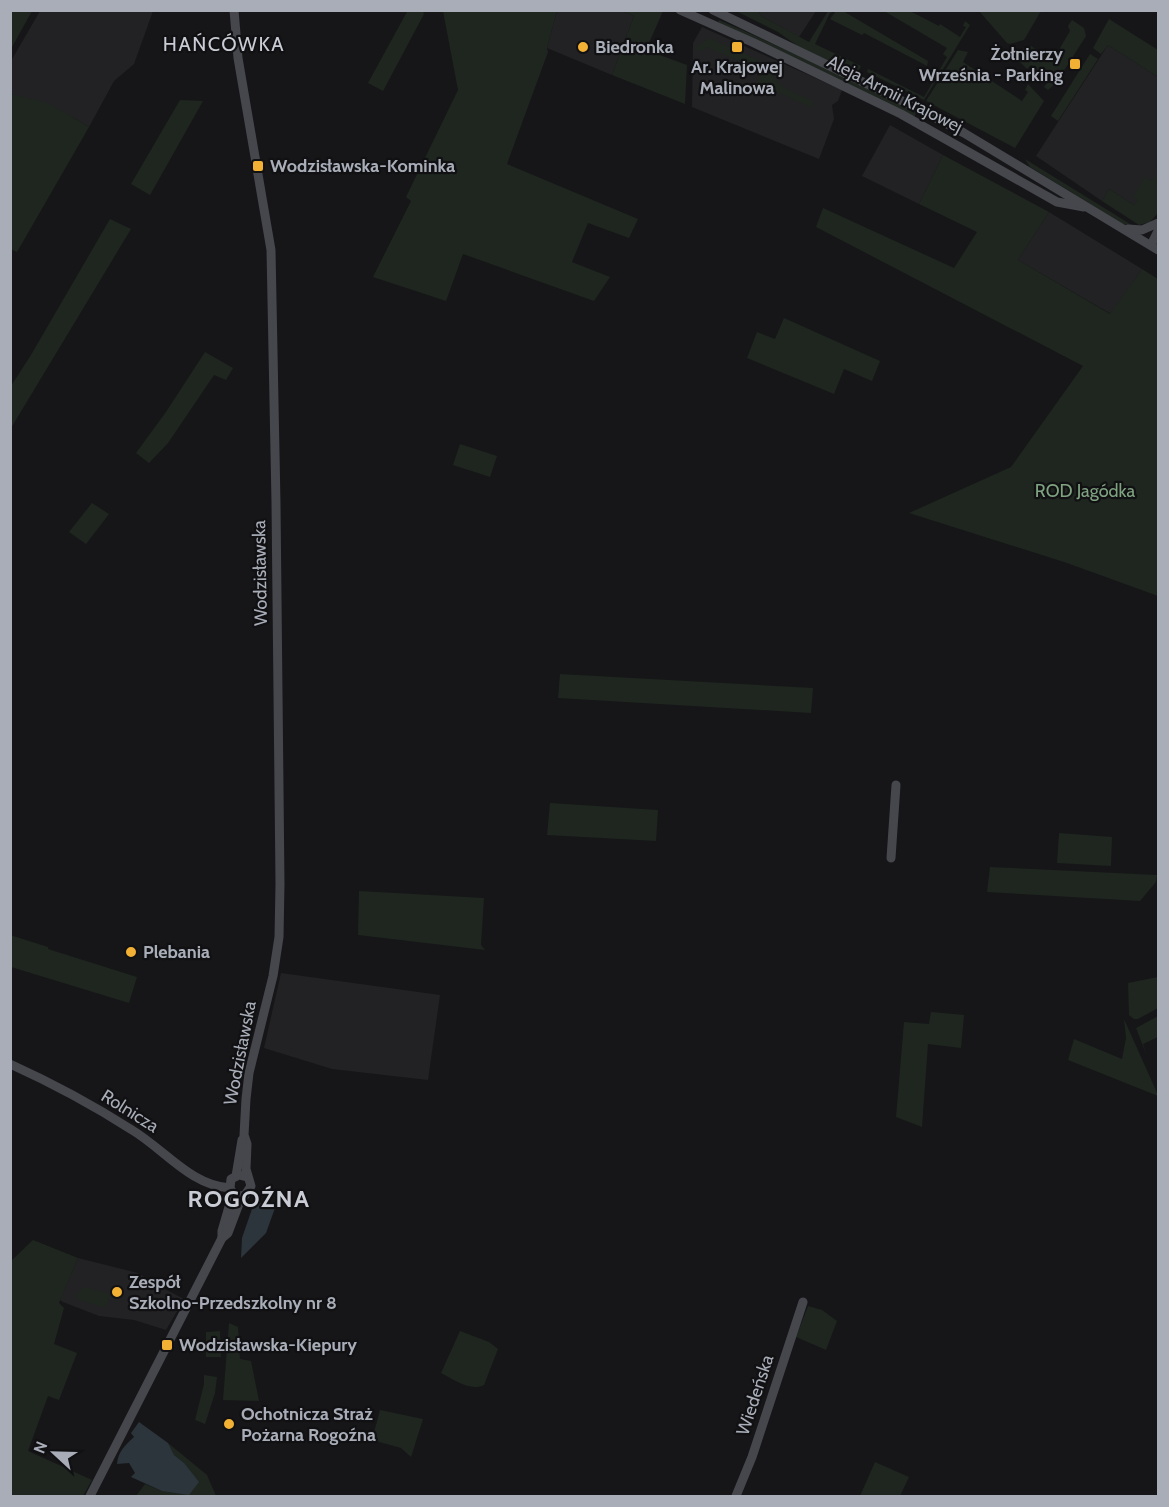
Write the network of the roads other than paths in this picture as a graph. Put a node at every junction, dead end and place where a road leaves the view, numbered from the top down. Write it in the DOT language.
graph roads {
  1 [pos="234,10"];
  2 [pos="680,10"];
  3 [pos="713,10"];
  4 [pos="731,10"];
  5 [pos="698,14"];
  6 [pos="748,26"];
  7 [pos="1093,209"];
  8 [pos="1158,225"];
  9 [pos="1120,226"];
  10 [pos="1158,231"];
  11 [pos="1154,246"];
  12 [pos="896,785"];
  13 [pos="891,858"];
  14 [pos="10,1064"];
  15 [pos="244,1135"];
  16 [pos="236,1176"];
  17 [pos="247,1177"];
  18 [pos="235,1192"];
  19 [pos="802,1302"];
  20 [pos="90,1497"];
  21 [pos="736,1497"];
  1 -- 15 [label="main road, Wodzisławska"];
  2 -- 5 [label="main road, Aleja Armii Krajowej"];
  3 -- 6 [label="main road, Aleja Armii Krajowej"];
  4 -- 6 [label="main road"];
  5 -- 7 [label="main road, Aleja Armii Krajowej"];
  6 -- 7 [label="main road, Aleja Armii Krajowej"];
  7 -- 9 [label="main road, Aleja Armii Krajowej"];
  8 -- 9 [label="main road"];
  8 -- 11 [label="main road"];
  9 -- 11 [label="main road, Aleja Armii Krajowej"];
  10 -- 11 [label="main road"];
  12 -- 13 [label="main road"];
  14 -- 18 [label="main road, Rolnicza"];
  15 -- 16 [label="main road, Wodzisławska"];
  15 -- 17 [label="main road, Wodzisławska"];
  16 -- 17 [label="main road"];
  16 -- 18 [label="main road"];
  17 -- 18 [label="main road"];
  18 -- 20 [label="main road"];
  19 -- 21 [label="main road, Wiedeńska"];
}
